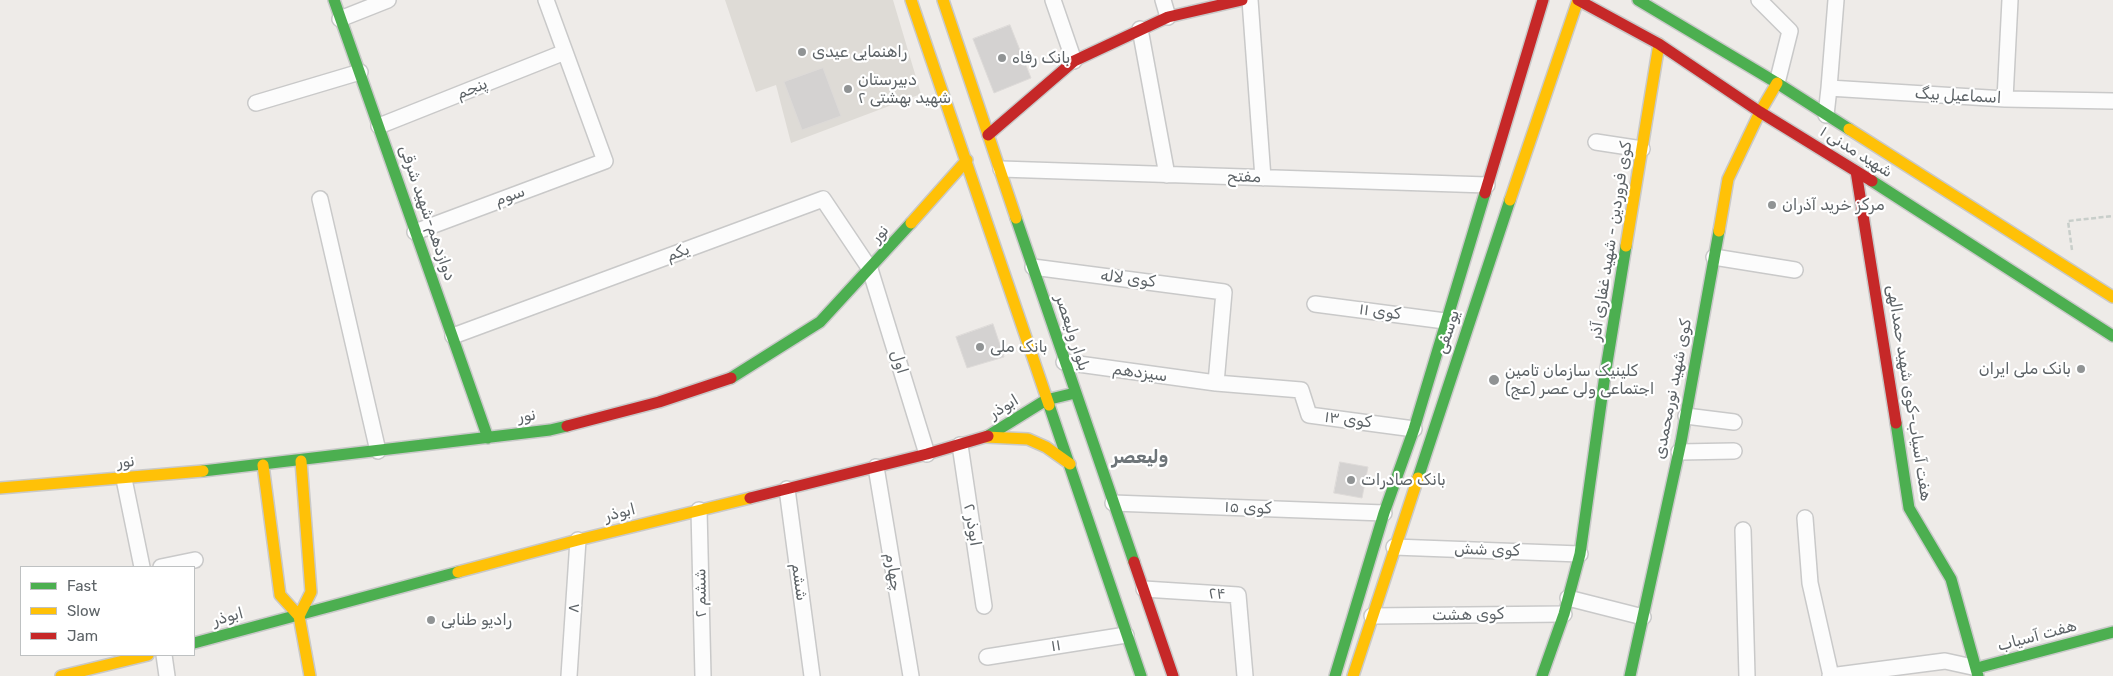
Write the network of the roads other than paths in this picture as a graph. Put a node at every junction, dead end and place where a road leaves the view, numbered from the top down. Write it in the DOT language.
graph roads {
  1 [pos="334,0"];
  2 [pos="388,0"];
  3 [pos="546,0"];
  4 [pos="911,0"];
  5 [pos="943,0"];
  6 [pos="1053,0"];
  7 [pos="1163,0"];
  8 [pos="1242,0"];
  9 [pos="1250,0"];
  10 [pos="1543,0"];
  11 [pos="1578,0"];
  12 [pos="1638,0"];
  13 [pos="1759,0"];
  14 [pos="1836,0"];
  15 [pos="2010,0"];
  16 [pos="1168,17"];
  17 [pos="340,19"];
  18 [pos="1140,29"];
  19 [pos="1659,44"];
  20 [pos="565,52"];
  21 [pos="1074,61"];
  22 [pos="360,72"];
  23 [pos="1777,83"];
  24 [pos="1829,88"];
  25 [pos="2005,98"];
  26 [pos="2113,101"];
  27 [pos="256,103"];
  28 [pos="1760,112"];
  29 [pos="1826,115"];
  30 [pos="379,126"];
  31 [pos="988,135"];
  32 [pos="1814,135"];
  33 [pos="1596,142"];
  34 [pos="1642,149"];
  35 [pos="972,154"];
  36 [pos="1001,169"];
  37 [pos="1856,171"];
  38 [pos="1166,175"];
  39 [pos="1263,178"];
  40 [pos="1487,185"];
  41 [pos="320,199"];
  42 [pos="416,232"];
  43 [pos="1714,257"];
  44 [pos="1033,267"];
  45 [pos="870,269"];
  46 [pos="1795,270"];
  47 [pos="2113,297"];
  48 [pos="1315,304"];
  49 [pos="1445,321"];
  50 [pos="1467,326"];
  51 [pos="453,336"];
  52 [pos="2113,336"];
  53 [pos="1064,362"];
  54 [pos="1216,383"];
  55 [pos="1301,390"];
  56 [pos="1074,393"];
  57 [pos="1046,400"];
  58 [pos="1686,416"];
  59 [pos="1734,422"];
  60 [pos="1414,429"];
  61 [pos="986,437"];
  62 [pos="488,438"];
  63 [pos="960,445"];
  64 [pos="378,451"];
  65 [pos="1734,451"];
  66 [pos="1678,452"];
  67 [pos="927,454"];
  68 [pos="301,461"];
  69 [pos="1070,464"];
  70 [pos="263,465"];
  71 [pos="876,467"];
  72 [pos="124,479"];
  73 [pos="0,488"];
  74 [pos="787,489"];
  75 [pos="1113,503"];
  76 [pos="699,510"];
  77 [pos="1384,513"];
  78 [pos="1806,518"];
  79 [pos="1743,530"];
  80 [pos="578,540"];
  81 [pos="1394,547"];
  82 [pos="1580,554"];
  83 [pos="195,560"];
  84 [pos="142,566"];
  85 [pos="166,566"];
  86 [pos="1144,589"];
  87 [pos="1568,598"];
  88 [pos="984,606"];
  89 [pos="1564,614"];
  90 [pos="299,616"];
  91 [pos="1372,616"];
  92 [pos="1643,618"];
  93 [pos="2113,632"];
  94 [pos="1126,635"];
  95 [pos="195,643"];
  96 [pos="145,656"];
  97 [pos="164,656"];
  98 [pos="987,657"];
  99 [pos="109,670"];
  100 [pos="1974,673"];
  101 [pos="61,676"];
  102 [pos="167,676"];
  103 [pos="310,676"];
  104 [pos="569,676"];
  105 [pos="703,676"];
  106 [pos="812,676"];
  107 [pos="911,676"];
  108 [pos="1141,676"];
  109 [pos="1173,676"];
  110 [pos="1245,676"];
  111 [pos="1335,676"];
  112 [pos="1353,676"];
  113 [pos="1542,676"];
  114 [pos="1630,676"];
  115 [pos="1747,676"];
  116 [pos="1830,676"];
  1 -- 17 [label="main road, دوازدهم-شهید شرقی"];
  2 -- 17 [label="street"];
  3 -- 20 [label="street"];
  4 -- 35 [label="main road"];
  5 -- 31 [label="main road, بلوار ولیعصر"];
  6 -- 21 [label="street"];
  7 -- 16 [label="street"];
  8 -- 16 [label="main road, نور"];
  9 -- 39 [label="street"];
  10 -- 40 [label="main road, یوسفی"];
  11 -- 19 [label="main road, شهید مدنی ۱"];
  11 -- 50 [label="main road, یوسفی"];
  12 -- 23 [label="main road, شهید مدنی ۱"];
  13 -- 23 [label="street"];
  14 -- 24 [label="street"];
  15 -- 25 [label="street"];
  16 -- 18 [label="main road, نور"];
  17 -- 22 [label="main road, دوازدهم-شهید شرقی"];
  18 -- 21 [label="main road, نور"];
  18 -- 38 [label="street"];
  19 -- 28 [label="main road, شهید مدنی ۱"];
  19 -- 34 [label="main road, کوی فروردین - شهید غفاری آذر"];
  20 -- 30 [label="street, پنجم"];
  20 -- 42 [label="street, سوم"];
  21 -- 31 [label="main road, نور"];
  22 -- 27 [label="street"];
  22 -- 30 [label="main road, دوازدهم-شهید شرقی"];
  23 -- 28 [label="main road, کوی شهید نورمحمدی"];
  23 -- 29 [label="main road, شهید مدنی ۱"];
  24 -- 25 [label="street, اسماعیل بیگ"];
  24 -- 29 [label="street"];
  25 -- 26 [label="street, اسماعیل بیگ"];
  28 -- 32 [label="main road, شهید مدنی ۱"];
  28 -- 43 [label="main road, کوی شهید نورمحمدی"];
  29 -- 32 [label="main road"];
  29 -- 47 [label="main road, شهید مدنی ۱"];
  30 -- 42 [label="main road, دوازدهم-شهید شرقی"];
  31 -- 35 [label="main road, نور"];
  31 -- 36 [label="main road, بلوار ولیعصر"];
  32 -- 37 [label="main road, شهید مدنی ۱"];
  33 -- 34 [label="street"];
  34 -- 82 [label="main road, کوی فروردین - شهید غفاری آذر"];
  35 -- 45 [label="main road, نور"];
  35 -- 57 [label="main road"];
  36 -- 38 [label="street, مفتح"];
  36 -- 44 [label="main road, بلوار ولیعصر"];
  37 -- 52 [label="main road, شهید مدنی ۱"];
  37 -- 100 [label="main road, هفت آسیاب-کوی شهید حمدالهی"];
  38 -- 39 [label="street, مفتح"];
  39 -- 40 [label="street, مفتح"];
  40 -- 49 [label="main road, یوسفی"];
  41 -- 64 [label="street"];
  42 -- 51 [label="main road, دوازدهم-شهید شرقی"];
  43 -- 46 [label="street"];
  43 -- 58 [label="main road, کوی شهید نورمحمدی"];
  44 -- 53 [label="main road, بلوار ولیعصر"];
  44 -- 54 [label="street, کوی لاله"];
  45 -- 51 [label="street, یکم"];
  45 -- 62 [label="main road, نور"];
  45 -- 67 [label="street, اول"];
  48 -- 49 [label="street, کوی ۱۱"];
  49 -- 50 [label="main road"];
  49 -- 60 [label="main road, یوسفی"];
  50 -- 81 [label="main road, یوسفی"];
  51 -- 62 [label="main road, دوازدهم-شهید شرقی"];
  53 -- 54 [label="street, سیزدهم"];
  53 -- 56 [label="main road, بلوار ولیعصر"];
  54 -- 55 [label="street, سیزدهم"];
  55 -- 60 [label="street, کوی ۱۳"];
  56 -- 57 [label="main road, ابوذر"];
  56 -- 75 [label="main road, بلوار ولیعصر"];
  57 -- 61 [label="main road, ابوذر"];
  57 -- 69 [label="main road"];
  58 -- 59 [label="street"];
  58 -- 66 [label="main road, کوی شهید نورمحمدی"];
  60 -- 77 [label="main road, یوسفی"];
  61 -- 63 [label="main road, ابوذر"];
  61 -- 69 [label="main road"];
  62 -- 64 [label="main road, نور"];
  63 -- 67 [label="main road, ابوذر"];
  63 -- 88 [label="street, ۲ ابوذر"];
  64 -- 68 [label="main road, نور"];
  65 -- 66 [label="street"];
  66 -- 92 [label="main road, کوی شهید نورمحمدی"];
  67 -- 71 [label="main road, ابوذر"];
  68 -- 70 [label="main road, نور"];
  68 -- 90 [label="main road"];
  69 -- 94 [label="main road"];
  70 -- 72 [label="main road, نور"];
  70 -- 90 [label="main road"];
  71 -- 74 [label="main road, ابوذر"];
  71 -- 107 [label="street, چهارم"];
  72 -- 73 [label="main road, نور"];
  72 -- 84 [label="street"];
  74 -- 76 [label="main road, ابوذر"];
  74 -- 106 [label="street, ششم"];
  75 -- 77 [label="street, کوی ۱۵"];
  75 -- 86 [label="main road, بلوار ولیعصر"];
  76 -- 80 [label="main road, ابوذر"];
  76 -- 105 [label="street, ششم ۲"];
  77 -- 111 [label="main road, یوسفی"];
  78 -- 116 [label="street"];
  79 -- 115 [label="street"];
  80 -- 90 [label="main road, ابوذر"];
  80 -- 104 [label="street, ۸"];
  81 -- 82 [label="street, کوی شش"];
  81 -- 91 [label="main road, یوسفی"];
  82 -- 87 [label="main road, کوی فروردین - شهید غفاری آذر"];
  83 -- 85 [label="street"];
  86 -- 109 [label="main road, بلوار ولیعصر"];
  86 -- 110 [label="street, ۲۴"];
  87 -- 89 [label="main road, کوی فروردین - شهید غفاری آذر"];
  87 -- 92 [label="street"];
  89 -- 91 [label="street, کوی هشت"];
  89 -- 113 [label="main road, کوی فروردین - شهید غفاری آذر"];
  90 -- 95 [label="main road, ابوذر"];
  90 -- 103 [label="main road"];
  91 -- 112 [label="main road, یوسفی"];
  92 -- 114 [label="main road, کوی شهید نورمحمدی"];
  93 -- 100 [label="main road, هفت آسیاب"];
  94 -- 98 [label="street, ۱۱"];
  94 -- 108 [label="main road"];
  96 -- 99 [label="main road"];
  97 -- 102 [label="street"];
  99 -- 101 [label="main road"];
  100 -- 116 [label="street"];
}
